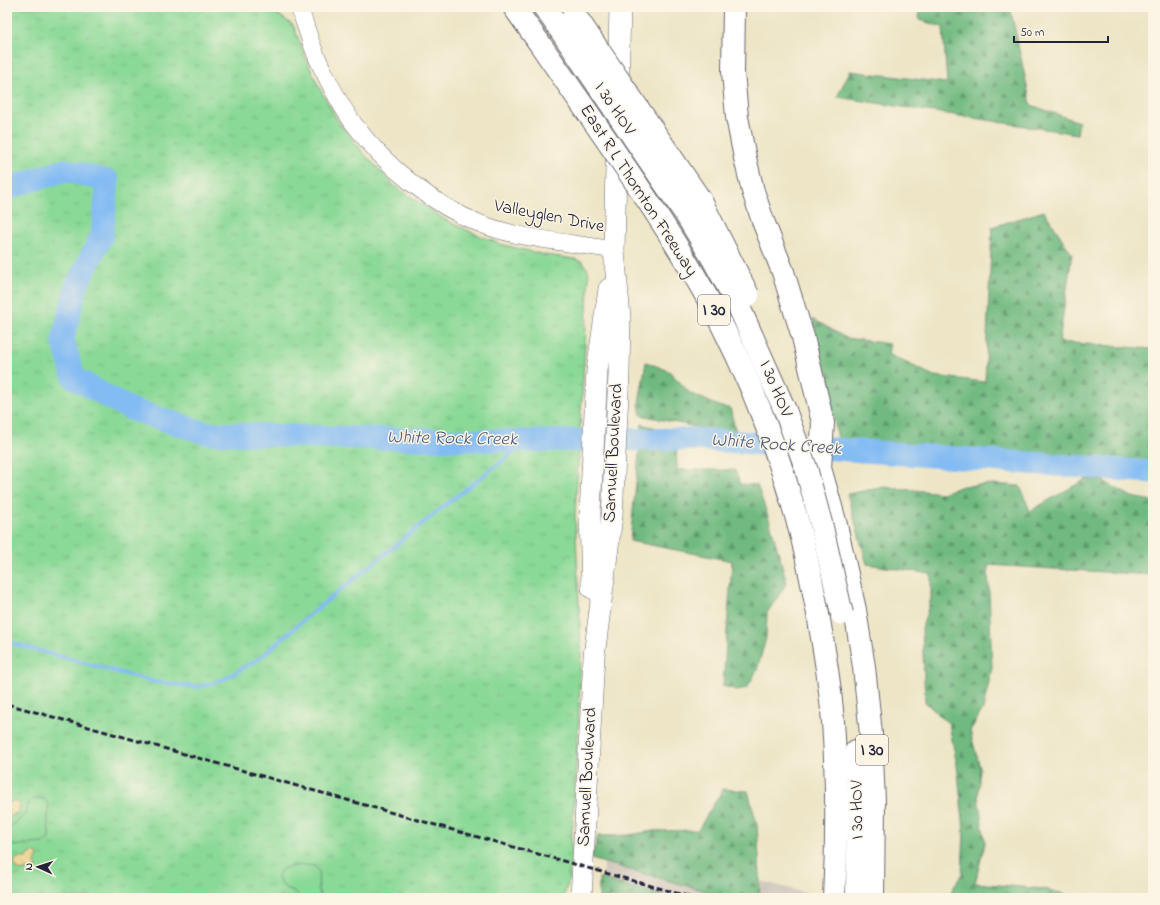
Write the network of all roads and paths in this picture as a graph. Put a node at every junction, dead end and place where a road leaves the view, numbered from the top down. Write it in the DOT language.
graph roads {
  1 [pos="299,7"];
  2 [pos="514,7"];
  3 [pos="544,7"];
  4 [pos="620,7"];
  5 [pos="734,7"];
  6 [pos="566,15"];
  7 [pos="614,250"];
  8 [pos="820,468"];
  9 [pos="848,612"];
  10 [pos="594,656"];
  11 [pos="834,892"];
  12 [pos="865,894"];
  13 [pos="581,898"];
  1 -- 7 [label="street, Valleyglen Drive"];
  2 -- 11 [label="highway, East R L Thornton Freeway / I 30, bridge"];
  3 -- 6 [label="highway, I 30 HOV"];
  4 -- 7 [label="main road, Samuell Boulevard"];
  5 -- 8 [label="highway"];
  6 -- 8 [label="highway, I 30, bridge"];
  6 -- 9 [label="highway, I 30 HOV, bridge"];
  7 -- 10 [label="main road, Samuell Boulevard"];
  7 -- 10 [label="main road, Samuell Boulevard"];
  8 -- 9 [label="highway, I 30"];
  9 -- 12 [label="highway, I 30 HOV"];
  10 -- 13 [label="main road, Samuell Boulevard"];
}
